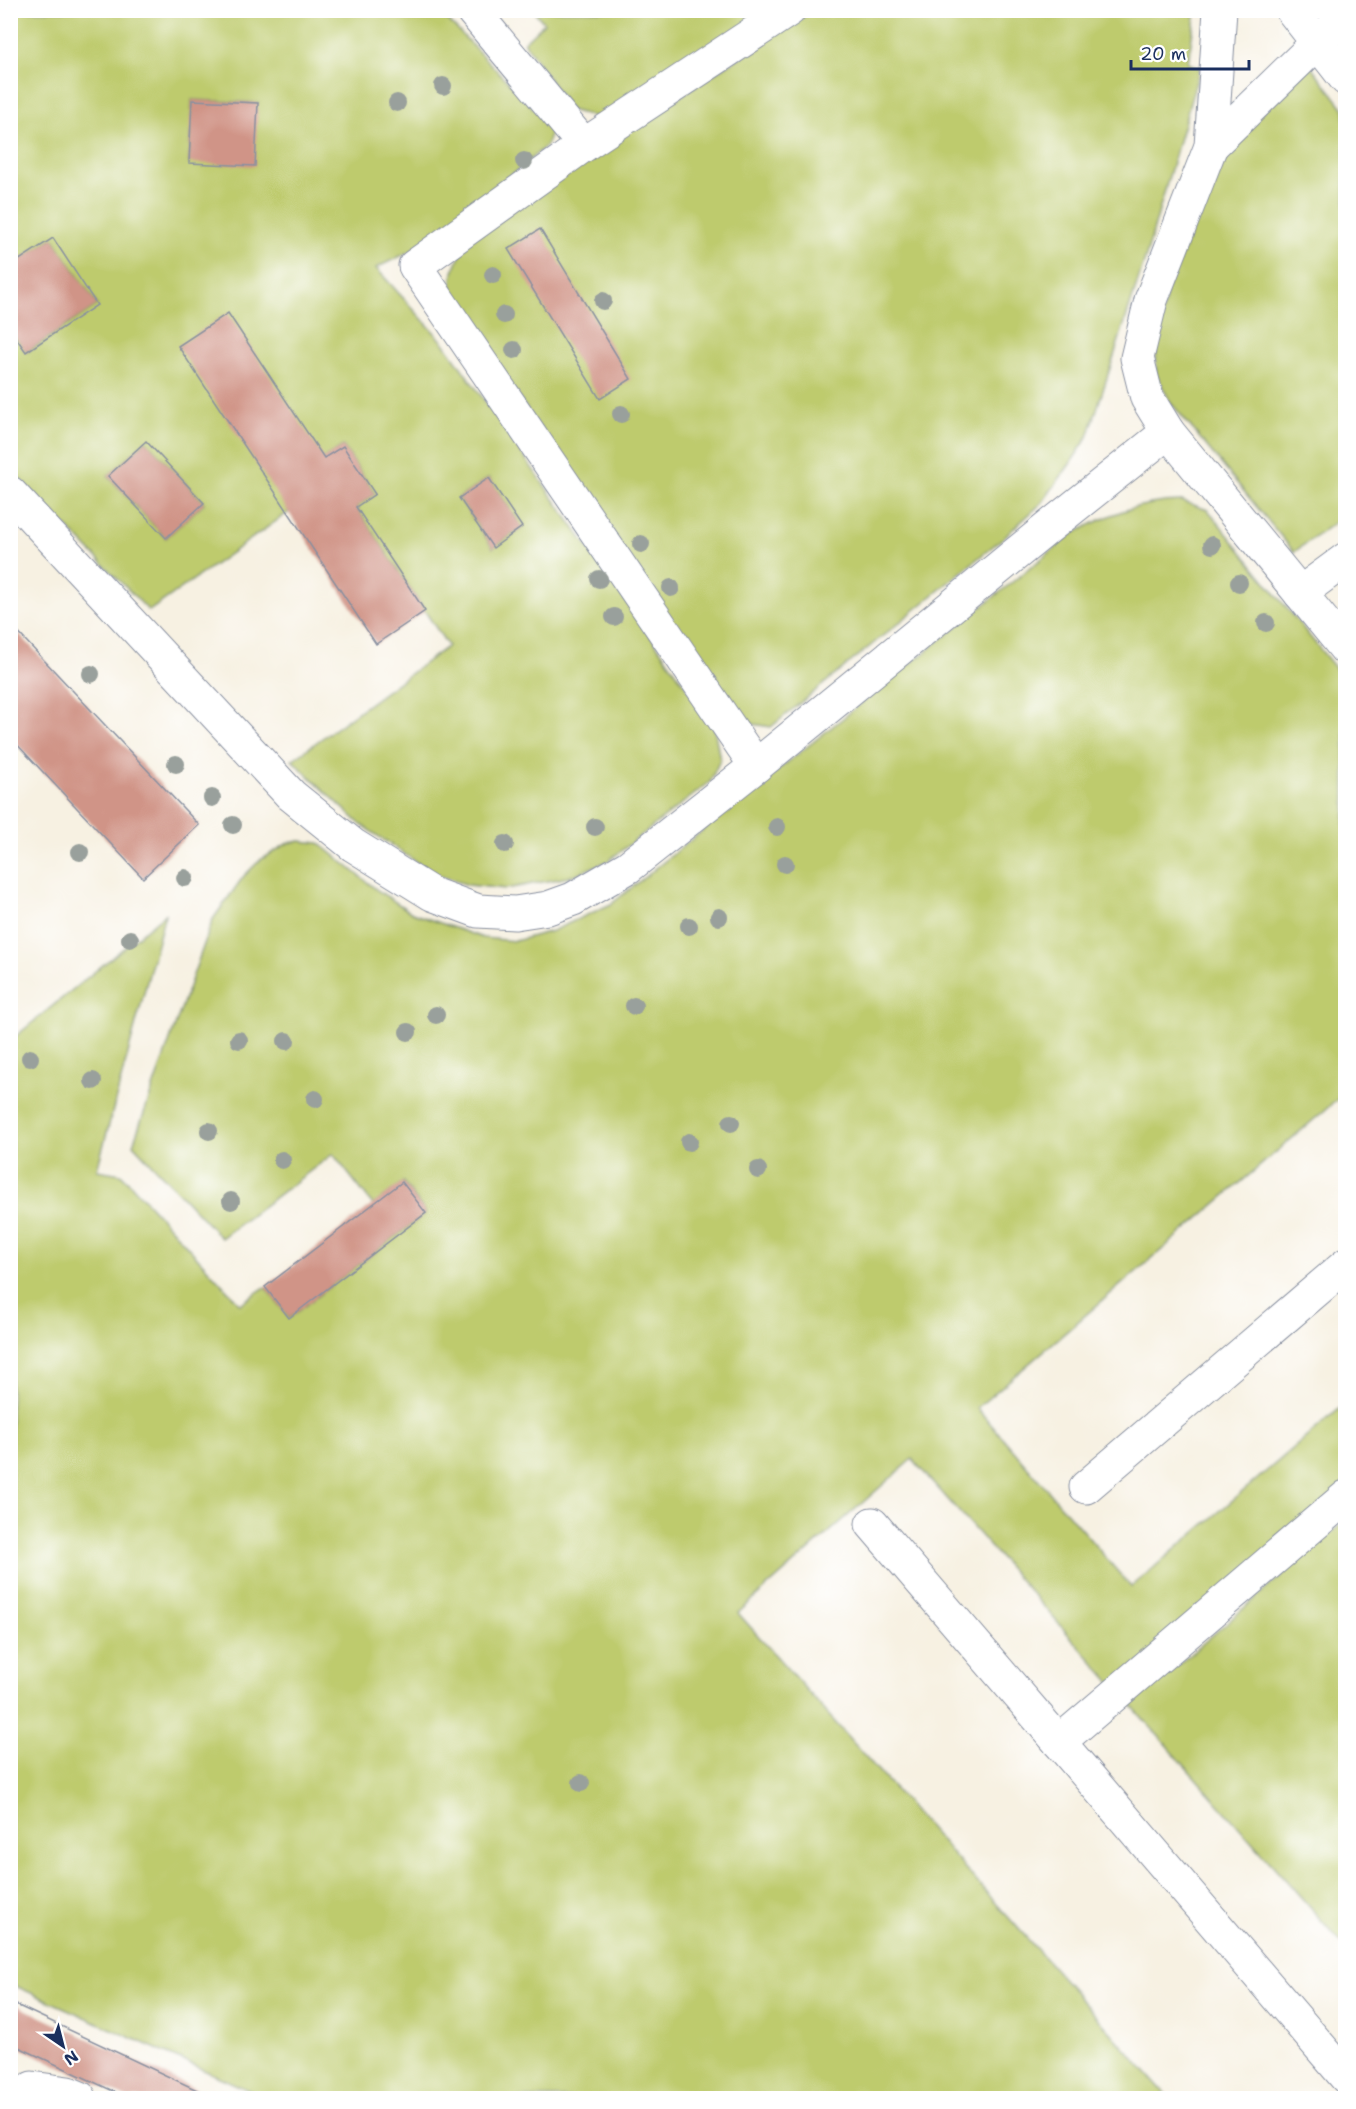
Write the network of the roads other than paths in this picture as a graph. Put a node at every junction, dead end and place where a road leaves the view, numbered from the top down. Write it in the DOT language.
graph roads {
  1 [pos="472,10"];
  2 [pos="789,10"];
  3 [pos="1220,10"];
  4 [pos="1292,10"];
  5 [pos="1346,15"];
  6 [pos="1317,42"];
  7 [pos="1346,79"];
  8 [pos="584,145"];
  9 [pos="1211,146"];
  10 [pos="1168,432"];
  11 [pos="10,493"];
  12 [pos="1346,559"];
  13 [pos="1300,593"];
  14 [pos="1346,649"];
  15 [pos="756,766"];
  16 [pos="1346,1265"];
  17 [pos="1086,1487"];
  18 [pos="1346,1497"];
  19 [pos="872,1524"];
  20 [pos="1059,1742"];
  21 [pos="1346,2077"];
  22 [pos="27,2098"];
  23 [pos="80,2098"];
  1 -- 8 [label="lane"];
  2 -- 8 [label="lane"];
  3 -- 9 [label="lane"];
  4 -- 6 [label="lane"];
  5 -- 6 [label="lane"];
  6 -- 7 [label="lane"];
  6 -- 9 [label="lane"];
  8 -- 15 [label="lane"];
  9 -- 10 [label="lane"];
  10 -- 13 [label="lane"];
  10 -- 15 [label="lane"];
  11 -- 15 [label="lane"];
  12 -- 13 [label="lane"];
  13 -- 14 [label="lane"];
  16 -- 17 [label="lane"];
  18 -- 20 [label="lane"];
  19 -- 20 [label="lane"];
  20 -- 21 [label="lane"];
  22 -- 23 [label="lane"];
}
